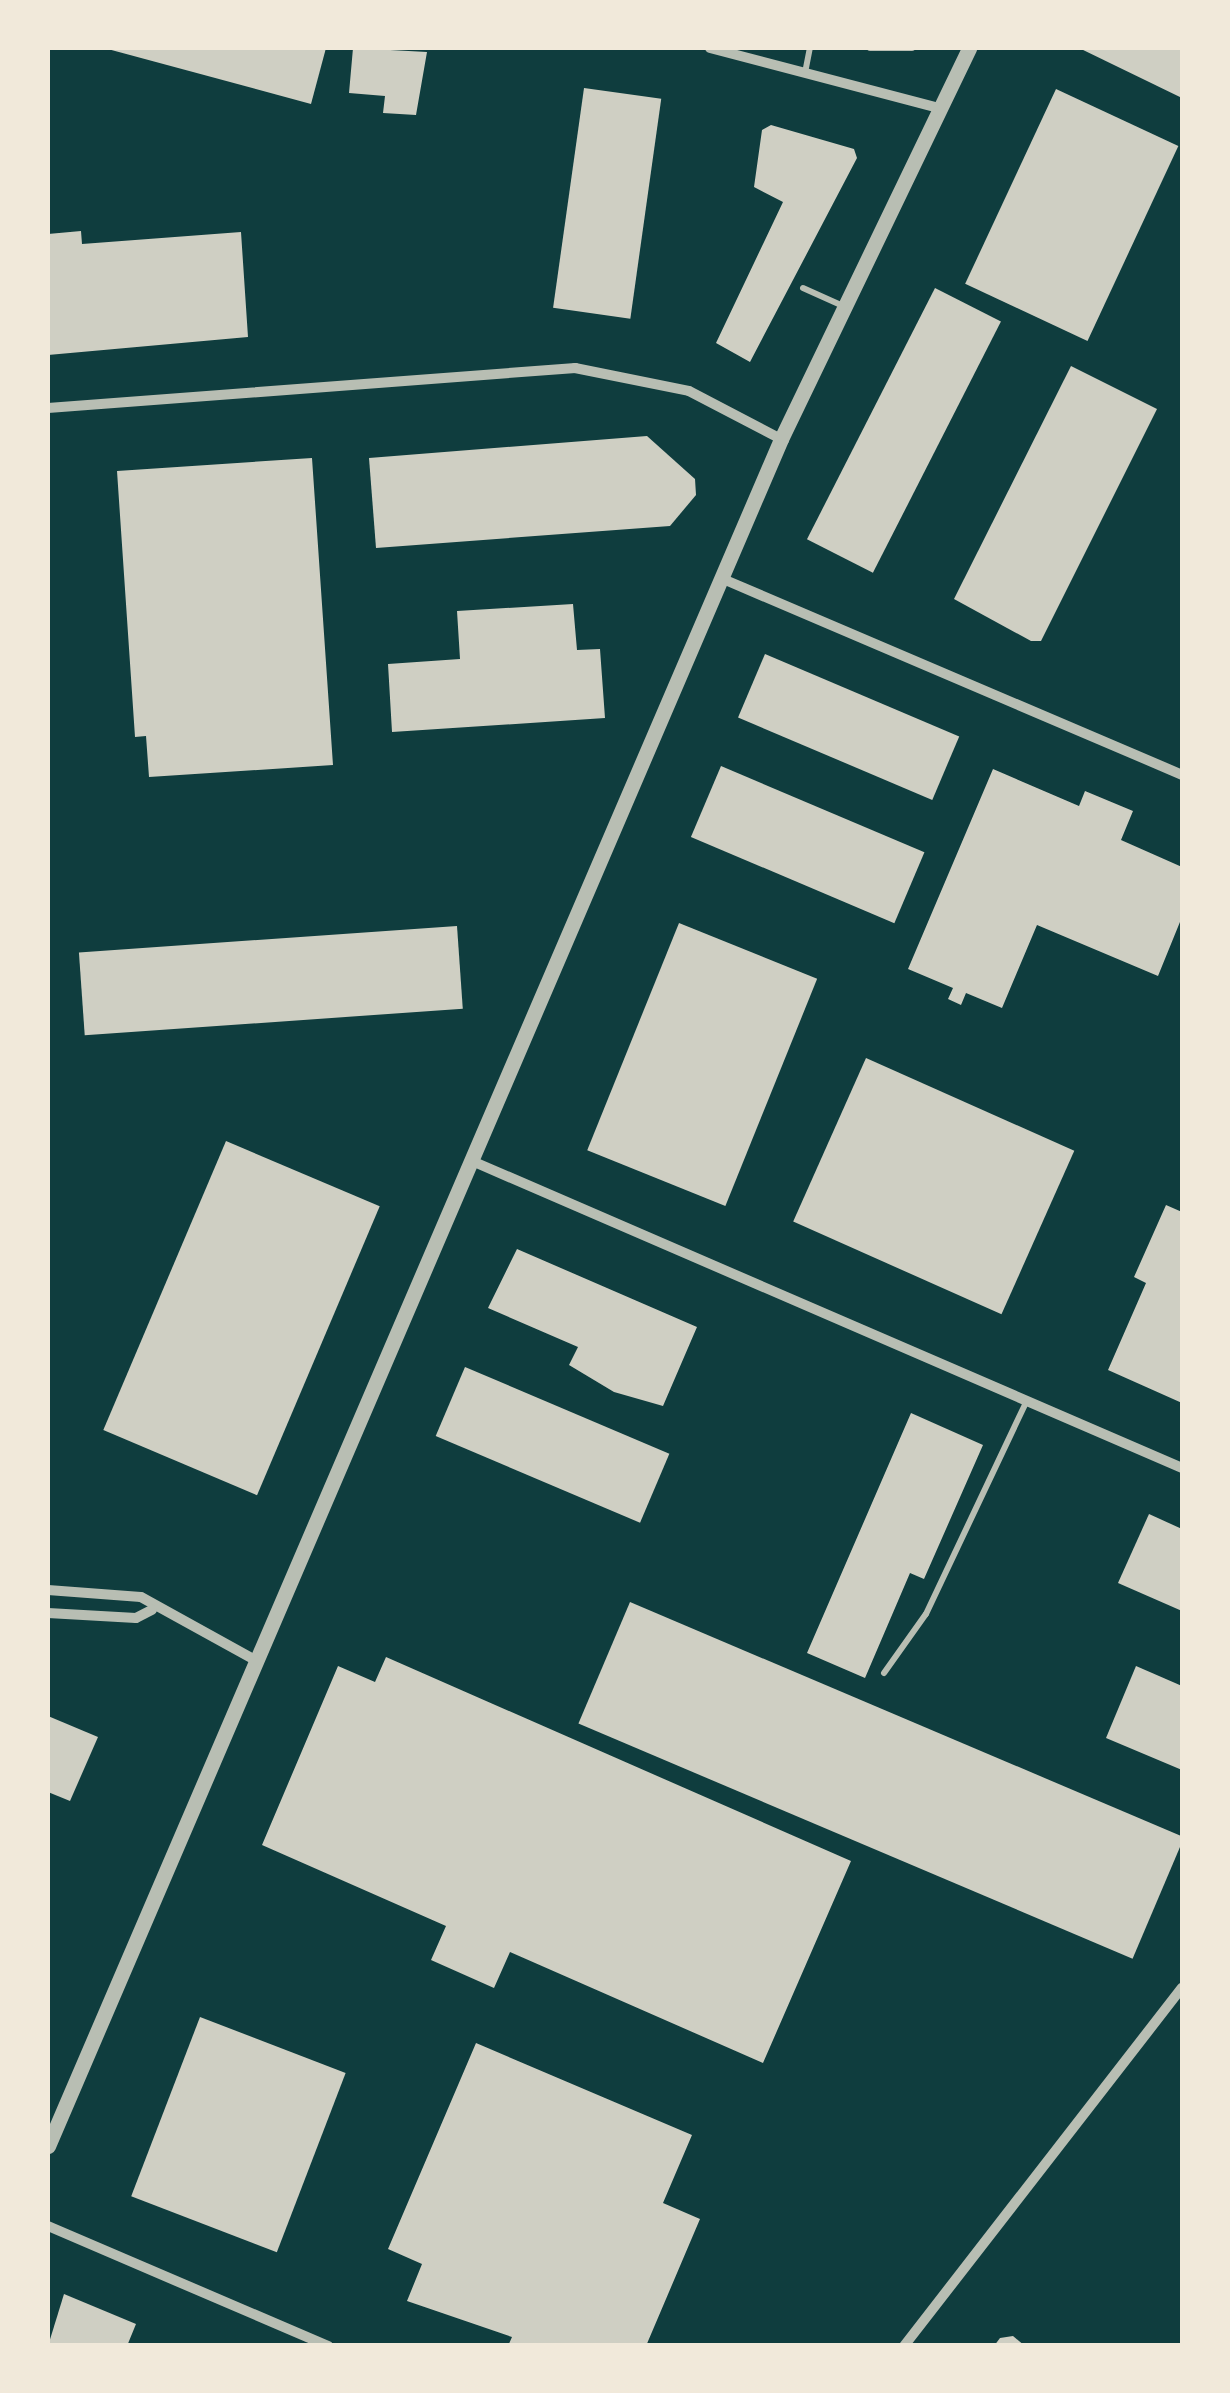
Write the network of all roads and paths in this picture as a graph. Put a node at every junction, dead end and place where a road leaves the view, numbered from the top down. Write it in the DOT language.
graph roads {
  1 [pos="710,48"];
  2 [pos="810,48"];
  3 [pos="870,48"];
  4 [pos="912,48"];
  5 [pos="969,48"];
  6 [pos="805,73"];
  7 [pos="938,108"];
  8 [pos="803,288"];
  9 [pos="844,307"];
  10 [pos="48,408"];
  11 [pos="781,439"];
  12 [pos="723,579"];
  13 [pos="1182,775"];
  14 [pos="472,1160"];
  15 [pos="1026,1402"];
  16 [pos="1182,1468"];
  17 [pos="48,1590"];
  18 [pos="152,1610"];
  19 [pos="48,1613"];
  20 [pos="257,1661"];
  21 [pos="884,1673"];
  22 [pos="1182,1988"];
  23 [pos="48,2146"];
  24 [pos="48,2226"];
  25 [pos="328,2346"];
  26 [pos="904,2346"];
  1 -- 6 [label="street"];
  2 -- 6 [label="lane"];
  3 -- 4 [label="lane"];
  5 -- 7 [label="street"];
  6 -- 7 [label="street"];
  7 -- 9 [label="street"];
  8 -- 9 [label="lane"];
  9 -- 11 [label="street"];
  10 -- 11 [label="street"];
  11 -- 12 [label="street"];
  12 -- 13 [label="street"];
  12 -- 14 [label="street"];
  14 -- 15 [label="street"];
  14 -- 20 [label="street"];
  15 -- 16 [label="street"];
  15 -- 21 [label="lane"];
  17 -- 18 [label="street"];
  18 -- 19 [label="street"];
  18 -- 20 [label="street"];
  20 -- 23 [label="street"];
  22 -- 26 [label="street"];
  24 -- 25 [label="street"];
}
